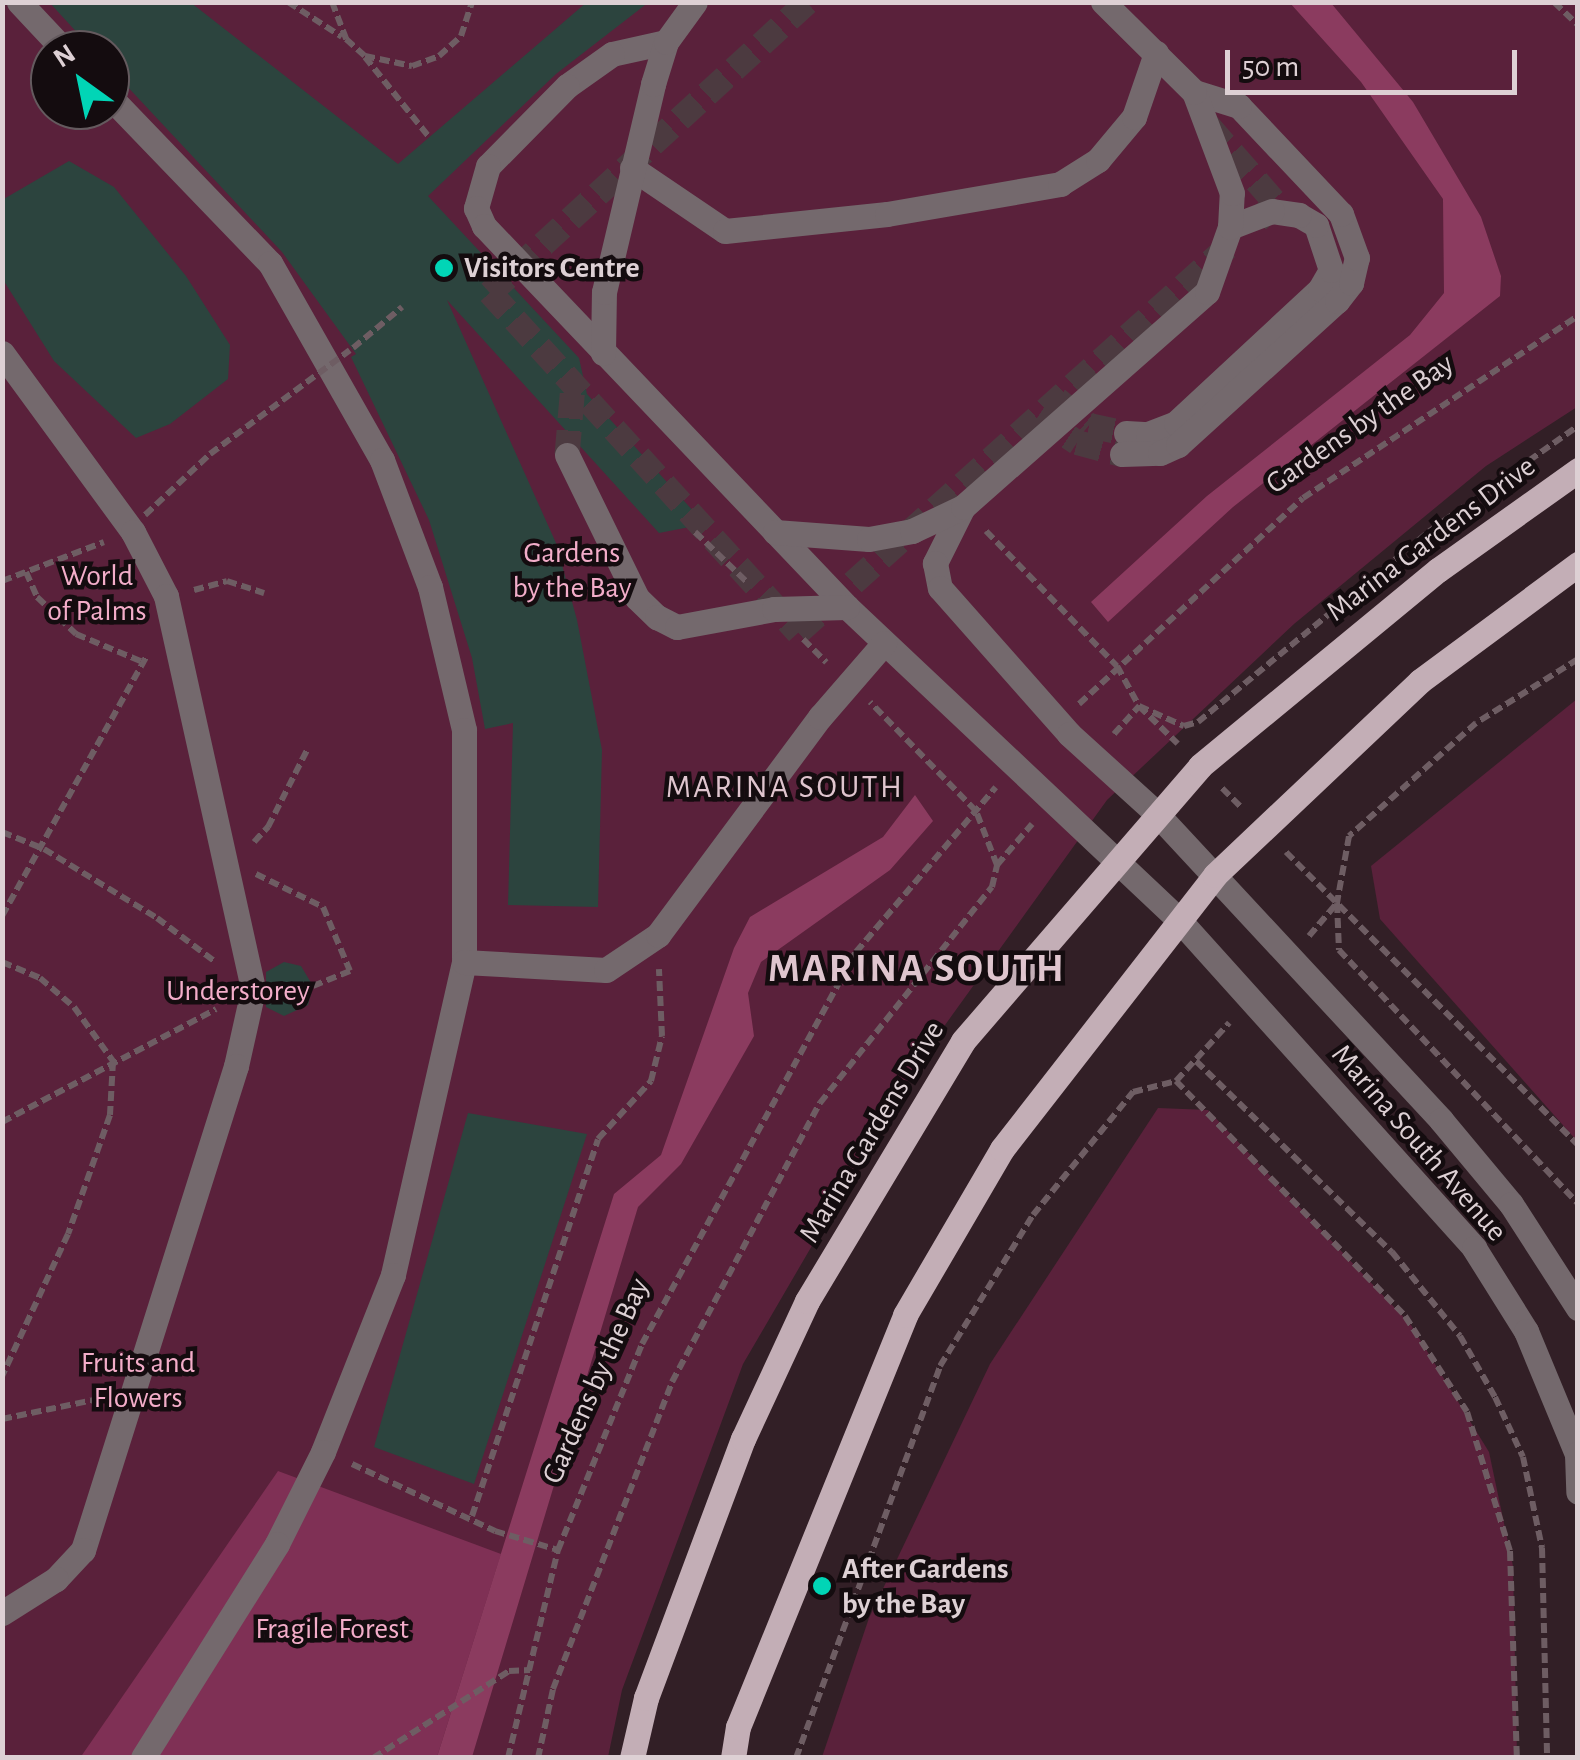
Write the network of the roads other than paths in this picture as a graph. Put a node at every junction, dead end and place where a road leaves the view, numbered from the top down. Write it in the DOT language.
graph roads {
  1 [pos="19,2"];
  2 [pos="695,2"];
  3 [pos="1103,2"];
  4 [pos="45,30"];
  5 [pos="666,42"];
  6 [pos="1156,53"];
  7 [pos="1194,92"];
  8 [pos="130,118"];
  9 [pos="632,168"];
  10 [pos="1230,227"];
  11 [pos="2,353"];
  12 [pos="603,353"];
  13 [pos="567,455"];
  14 [pos="1578,470"];
  15 [pos="963,507"];
  16 [pos="775,532"];
  17 [pos="1578,564"];
  18 [pos="846,607"];
  19 [pos="884,643"];
  20 [pos="1156,814"];
  21 [pos="1115,858"];
  22 [pos="1215,875"];
  23 [pos="1180,921"];
  24 [pos="464,962"];
  25 [pos="1578,1308"];
  26 [pos="1578,1492"];
  27 [pos="2,1613"];
  28 [pos="143,1758"];
  29 [pos="632,1758"];
  30 [pos="733,1758"];
  1 -- 4 [label="street"];
  2 -- 5 [label="street"];
  3 -- 6 [label="street"];
  5 -- 9 [label="street"];
  5 -- 12 [label="street"];
  6 -- 7 [label="street"];
  6 -- 9 [label="street"];
  7 -- 10 [label="street"];
  7 -- 10 [label="street"];
  8 -- 24 [label="street"];
  9 -- 12 [label="street"];
  10 -- 15 [label="street"];
  11 -- 27 [label="street"];
  12 -- 16 [label="street"];
  13 -- 18 [label="street"];
  14 -- 20 [label="main road, Marina Gardens Drive"];
  15 -- 16 [label="street"];
  15 -- 20 [label="street"];
  16 -- 18 [label="street"];
  17 -- 22 [label="main road"];
  18 -- 19 [label="street"];
  19 -- 21 [label="street"];
  19 -- 24 [label="street"];
  20 -- 21 [label="main road, Marina Gardens Drive"];
  20 -- 22 [label="street"];
  21 -- 23 [label="street"];
  21 -- 29 [label="main road, Marina Gardens Drive"];
  22 -- 23 [label="main road"];
  22 -- 25 [label="street, Marina South Avenue"];
  23 -- 26 [label="street, Marina South Avenue"];
  23 -- 30 [label="main road"];
  24 -- 28 [label="street"];
}
